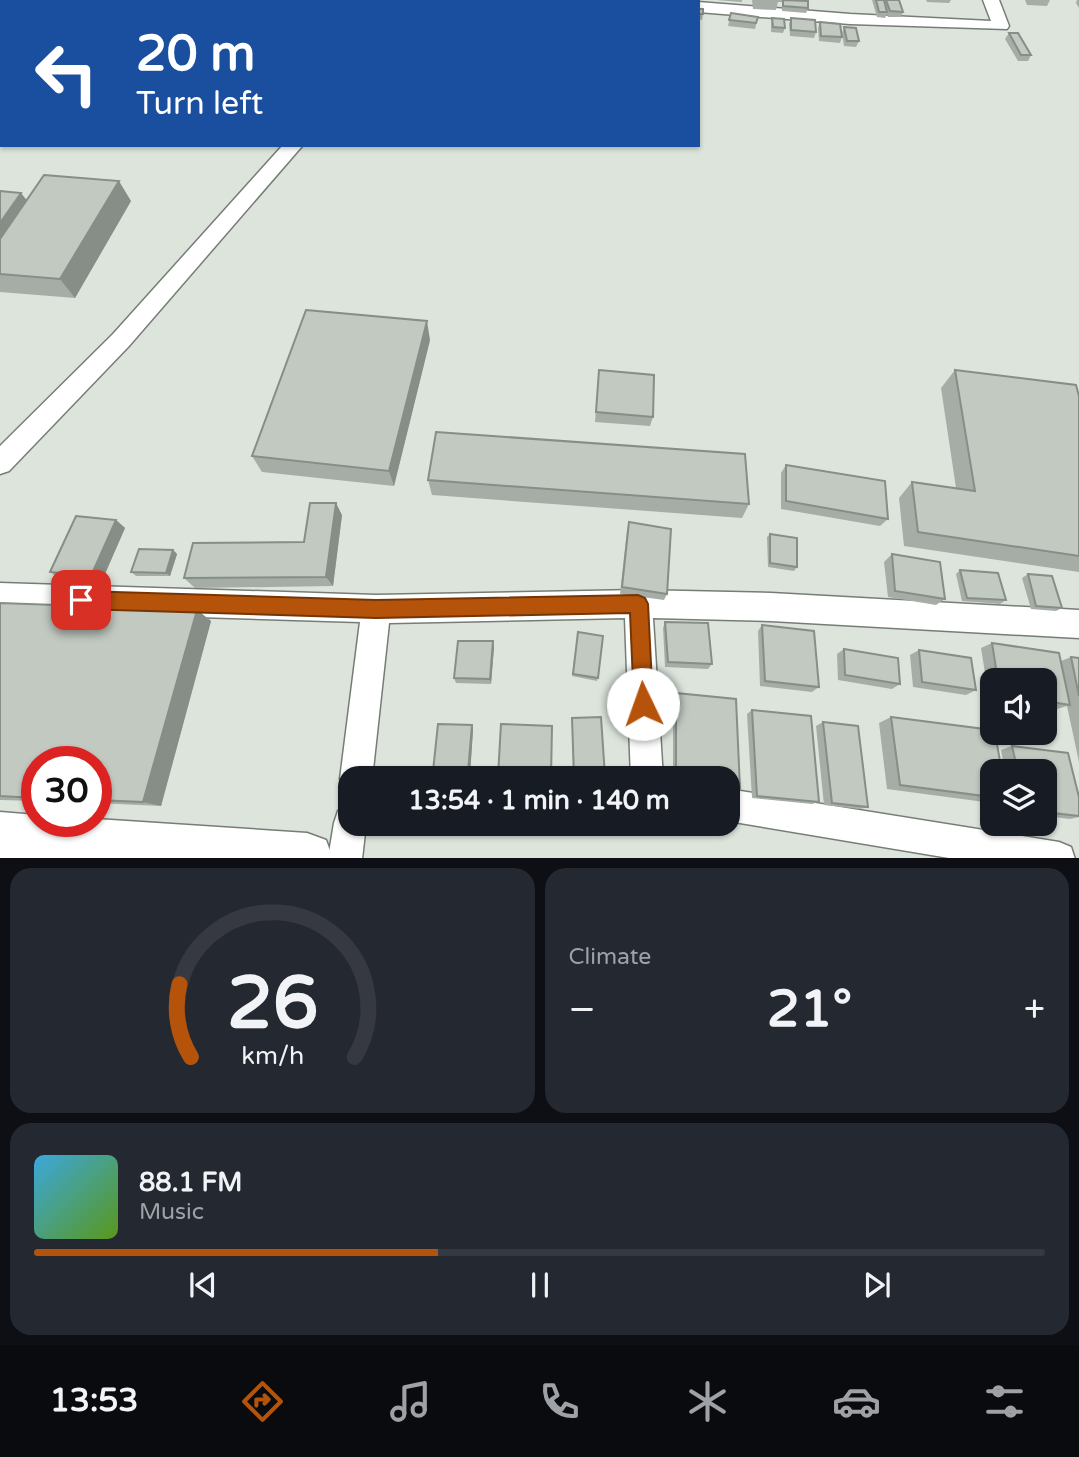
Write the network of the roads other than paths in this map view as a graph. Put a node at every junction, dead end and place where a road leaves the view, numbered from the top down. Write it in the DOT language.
graph roads {
  1 [pos="900,0"];
  2 [pos="991,0"];
  3 [pos="700,3"];
  4 [pos="818,8"];
  5 [pos="904,21"];
  6 [pos="292,147"];
  7 [pos="0,437"];
  8 [pos="25,438"];
  9 [pos="0,463"];
  10 [pos="0,597"];
  11 [pos="638,604"];
  12 [pos="376,609"];
  13 [pos="1079,624"];
  14 [pos="358,766"];
  15 [pos="646,766"];
  16 [pos="740,807"];
  17 [pos="348,836"];
  18 [pos="0,838"];
  19 [pos="292,858"];
  20 [pos="345,858"];
  21 [pos="1053,858"];
  1 -- 5 [label="street"];
  2 -- 5 [label="street"];
  3 -- 4 [label="street"];
  4 -- 5 [label="street"];
  6 -- 8 [label="street"];
  7 -- 8 [label="street"];
  8 -- 9 [label="street"];
  10 -- 12 [label="street"];
  11 -- 12 [label="street"];
  11 -- 13 [label="street"];
  11 -- 15 [label="street"];
  12 -- 14 [label="street"];
  16 -- 21 [label="street"];
  17 -- 20 [label="street"];
  18 -- 19 [label="main road"];
}
